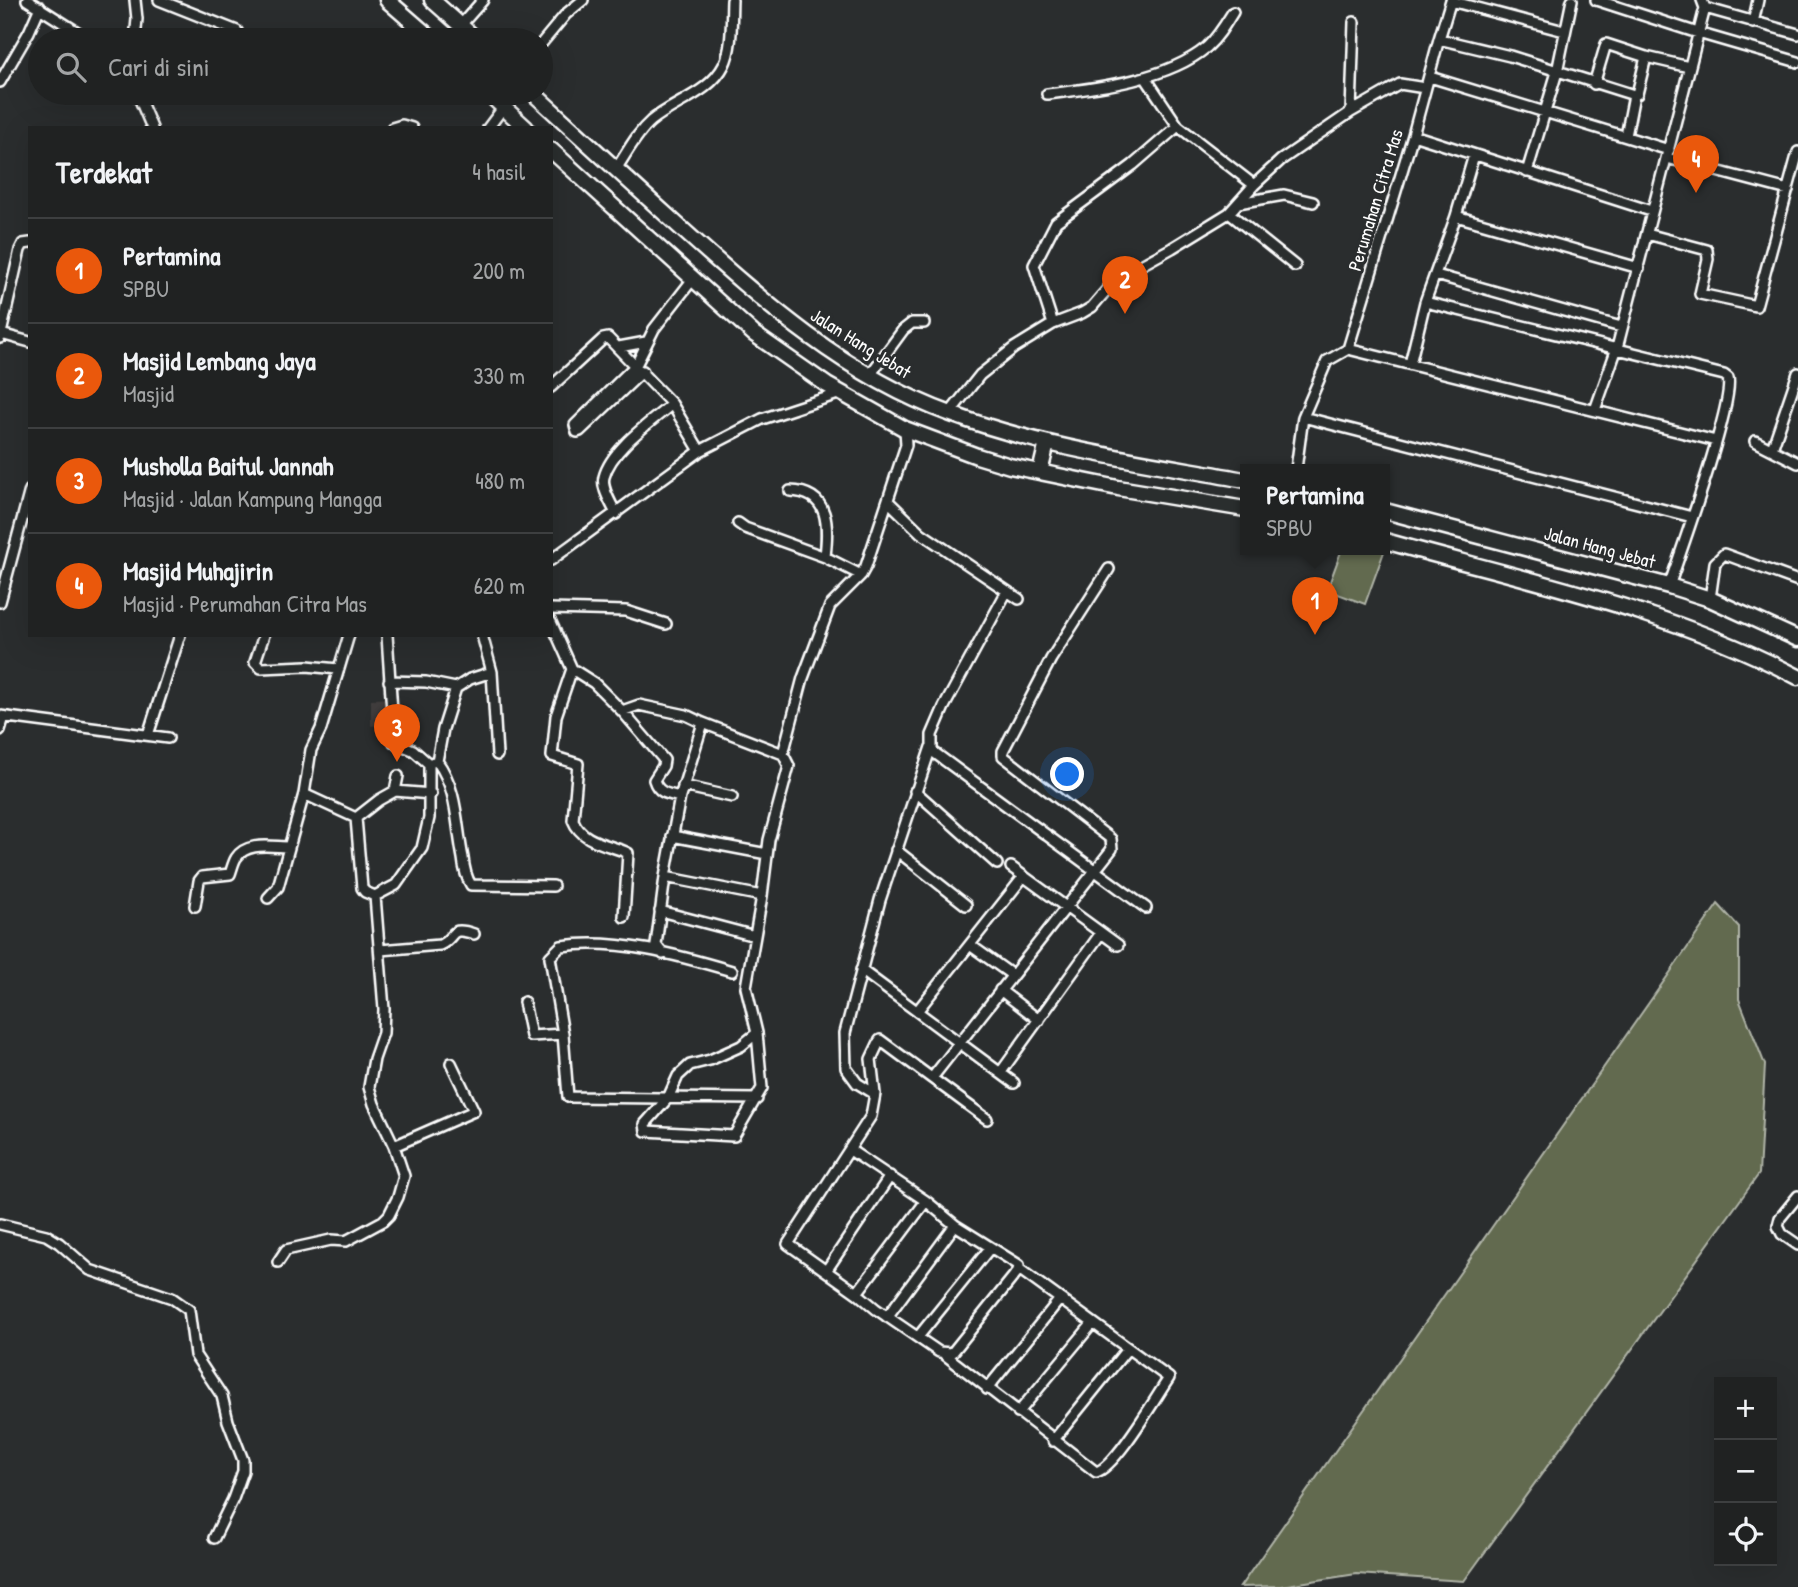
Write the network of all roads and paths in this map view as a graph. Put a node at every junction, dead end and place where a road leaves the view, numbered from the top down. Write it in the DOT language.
graph roads {
  1 [pos="27,0"];
  2 [pos="135,0"];
  3 [pos="159,0"];
  4 [pos="387,0"];
  5 [pos="432,0"];
  6 [pos="483,0"];
  7 [pos="583,0"];
  8 [pos="733,0"];
  9 [pos="1451,0"];
  10 [pos="1572,0"];
  11 [pos="1596,0"];
  12 [pos="1758,0"];
  13 [pos="1703,4"];
  14 [pos="40,7"];
  15 [pos="1233,12"];
  16 [pos="1354,22"];
  17 [pos="1753,23"];
  18 [pos="460,26"];
  19 [pos="31,28"];
  20 [pos="72,28"];
  21 [pos="136,28"];
  22 [pos="227,28"];
  23 [pos="419,28"];
  24 [pos="462,28"];
  25 [pos="553,30"];
  26 [pos="1564,31"];
  27 [pos="1698,33"];
  28 [pos="28,34"];
  29 [pos="1798,34"];
  30 [pos="1438,39"];
  31 [pos="1646,57"];
  32 [pos="1798,62"];
  33 [pos="1689,67"];
  34 [pos="1557,72"];
  35 [pos="1145,76"];
  36 [pos="1430,78"];
  37 [pos="0,82"];
  38 [pos="1594,84"];
  39 [pos="1425,88"];
  40 [pos="1047,94"];
  41 [pos="1634,95"];
  42 [pos="142,105"];
  43 [pos="500,105"];
  44 [pos="546,105"];
  45 [pos="503,108"];
  46 [pos="1351,112"];
  47 [pos="1546,113"];
  48 [pos="151,126"];
  49 [pos="490,126"];
  50 [pos="524,126"];
  51 [pos="1178,126"];
  52 [pos="1413,135"];
  53 [pos="1626,136"];
  54 [pos="553,152"];
  55 [pos="1798,152"];
  56 [pos="1668,154"];
  57 [pos="1475,155"];
  58 [pos="616,169"];
  59 [pos="1527,172"];
  60 [pos="1254,185"];
  61 [pos="1788,190"];
  62 [pos="1313,202"];
  63 [pos="1238,203"];
  64 [pos="1651,211"];
  65 [pos="1229,213"];
  66 [pos="1456,216"];
  67 [pos="1647,234"];
  68 [pos="28,243"];
  69 [pos="1295,265"];
  70 [pos="1639,268"];
  71 [pos="1436,275"];
  72 [pos="693,278"];
  73 [pos="1425,302"];
  74 [pos="924,323"];
  75 [pos="1053,324"];
  76 [pos="1621,327"];
  77 [pos="0,336"];
  78 [pos="28,342"];
  79 [pos="646,342"];
  80 [pos="619,348"];
  81 [pos="1617,348"];
  82 [pos="1348,349"];
  83 [pos="1410,364"];
  84 [pos="639,368"];
  85 [pos="1798,373"];
  86 [pos="870,375"];
  87 [pos="553,385"];
  88 [pos="841,393"];
  89 [pos="672,404"];
  90 [pos="1595,410"];
  91 [pos="949,414"];
  92 [pos="1303,417"];
  93 [pos="905,429"];
  94 [pos="1716,441"];
  95 [pos="1755,441"];
  96 [pos="1046,443"];
  97 [pos="1772,449"];
  98 [pos="699,451"];
  99 [pos="1798,463"];
  100 [pos="1297,464"];
  101 [pos="1040,472"];
  102 [pos="1240,479"];
  103 [pos="790,491"];
  104 [pos="28,497"];
  105 [pos="888,501"];
  106 [pos="1240,508"];
  107 [pos="1390,512"];
  108 [pos="616,514"];
  109 [pos="1692,517"];
  110 [pos="738,523"];
  111 [pos="1390,542"];
  112 [pos="553,557"];
  113 [pos="825,557"];
  114 [pos="1109,569"];
  115 [pos="861,575"];
  116 [pos="1798,580"];
  117 [pos="1669,586"];
  118 [pos="1007,591"];
  119 [pos="1019,599"];
  120 [pos="1710,599"];
  121 [pos="0,602"];
  122 [pos="553,609"];
  123 [pos="666,624"];
  124 [pos="553,626"];
  125 [pos="179,637"];
  126 [pos="263,637"];
  127 [pos="348,637"];
  128 [pos="387,637"];
  129 [pos="483,637"];
  130 [pos="1798,639"];
  131 [pos="572,669"];
  132 [pos="338,670"];
  133 [pos="492,672"];
  134 [pos="1798,677"];
  135 [pos="390,681"];
  136 [pos="456,688"];
  137 [pos="622,711"];
  138 [pos="2,717"];
  139 [pos="703,723"];
  140 [pos="0,730"];
  141 [pos="148,736"];
  142 [pos="168,738"];
  143 [pos="931,747"];
  144 [pos="783,754"];
  145 [pos="497,755"];
  146 [pos="433,762"];
  147 [pos="398,776"];
  148 [pos="683,786"];
  149 [pos="396,791"];
  150 [pos="915,791"];
  151 [pos="304,794"];
  152 [pos="431,794"];
  153 [pos="680,797"];
  154 [pos="733,797"];
  155 [pos="356,818"];
  156 [pos="672,836"];
  157 [pos="289,847"];
  158 [pos="896,850"];
  159 [pos="768,854"];
  160 [pos="997,864"];
  161 [pos="1011,867"];
  162 [pos="1095,872"];
  163 [pos="1024,876"];
  164 [pos="665,877"];
  165 [pos="553,886"];
  166 [pos="375,896"];
  167 [pos="762,896"];
  168 [pos="268,898"];
  169 [pos="966,905"];
  170 [pos="195,906"];
  171 [pos="1065,906"];
  172 [pos="1146,908"];
  173 [pos="660,911"];
  174 [pos="624,917"];
  175 [pos="1101,933"];
  176 [pos="474,934"];
  177 [pos="755,936"];
  178 [pos="970,945"];
  179 [pos="1118,945"];
  180 [pos="380,950"];
  181 [pos="663,954"];
  182 [pos="861,970"];
  183 [pos="732,971"];
  184 [pos="1012,975"];
  185 [pos="1000,990"];
  186 [pos="524,1002"];
  187 [pos="918,1010"];
  188 [pos="1038,1020"];
  189 [pos="757,1033"];
  190 [pos="563,1034"];
  191 [pos="959,1042"];
  192 [pos="451,1063"];
  193 [pos="1001,1072"];
  194 [pos="932,1078"];
  195 [pos="1014,1083"];
  196 [pos="874,1094"];
  197 [pos="668,1098"];
  198 [pos="757,1099"];
  199 [pos="987,1119"];
  200 [pos="394,1146"];
  201 [pos="850,1150"];
  202 [pos="890,1176"];
  203 [pos="1798,1196"];
  204 [pos="926,1202"];
  205 [pos="0,1224"];
  206 [pos="956,1225"];
  207 [pos="1798,1245"];
  208 [pos="990,1248"];
  209 [pos="278,1262"];
  210 [pos="1019,1269"];
  211 [pos="826,1271"];
  212 [pos="857,1293"];
  213 [pos="1060,1299"];
  214 [pos="887,1317"];
  215 [pos="1093,1323"];
  216 [pos="918,1337"];
  217 [pos="1128,1348"];
  218 [pos="944,1354"];
  219 [pos="987,1389"];
  220 [pos="1018,1413"];
  221 [pos="1054,1441"];
  222 [pos="214,1538"];
  1 -- 14 [label="street"];
  2 -- 21 [label="street"];
  3 -- 22 [label="street"];
  4 -- 23 [label="highway"];
  5 -- 18 [label="highway"];
  6 -- 18 [label="street"];
  7 -- 25 [label="street"];
  8 -- 58 [label="street"];
  9 -- 26 [label="street"];
  9 -- 30 [label="street, Perumahan Citra Mas"];
  10 -- 26 [label="street"];
  11 -- 27 [label="street"];
  12 -- 17 [label="street"];
  13 -- 17 [label="street"];
  13 -- 27 [label="street"];
  14 -- 19 [label="street"];
  14 -- 20 [label="street"];
  15 -- 35 [label="street"];
  16 -- 46 [label="street"];
  17 -- 29 [label="street"];
  18 -- 24 [label="highway"];
  26 -- 34 [label="street"];
  27 -- 32 [label="street"];
  27 -- 33 [label="street"];
  28 -- 37 [label="street"];
  30 -- 34 [label="street"];
  30 -- 36 [label="street, Perumahan Citra Mas"];
  31 -- 33 [label="street"];
  31 -- 38 [label="street"];
  31 -- 41 [label="street"];
  33 -- 56 [label="street"];
  34 -- 38 [label="street"];
  34 -- 47 [label="street"];
  35 -- 40 [label="street"];
  35 -- 51 [label="street"];
  36 -- 39 [label="street, Perumahan Citra Mas"];
  36 -- 47 [label="street"];
  38 -- 41 [label="street"];
  39 -- 46 [label="street"];
  39 -- 52 [label="street, Perumahan Citra Mas"];
  41 -- 53 [label="street"];
  42 -- 48 [label="street"];
  43 -- 45 [label="highway"];
  44 -- 58 [label="highway, Jalan Hang Jebat"];
  45 -- 49 [label="street"];
  45 -- 50 [label="highway"];
  46 -- 60 [label="street"];
  47 -- 53 [label="street"];
  47 -- 59 [label="street"];
  51 -- 60 [label="street"];
  51 -- 75 [label="street"];
  52 -- 57 [label="street"];
  52 -- 82 [label="street, Perumahan Citra Mas"];
  53 -- 56 [label="street"];
  54 -- 72 [label="highway"];
  55 -- 61 [label="street"];
  56 -- 61 [label="street"];
  56 -- 64 [label="street"];
  57 -- 59 [label="street"];
  57 -- 66 [label="street"];
  58 -- 86 [label="highway, Jalan Hang Jebat"];
  59 -- 64 [label="street"];
  60 -- 63 [label="street"];
  61 -- 67 [label="street"];
  62 -- 63 [label="street"];
  63 -- 65 [label="street"];
  64 -- 67 [label="street"];
  65 -- 69 [label="street"];
  65 -- 75 [label="street"];
  66 -- 70 [label="street"];
  66 -- 71 [label="street"];
  67 -- 70 [label="street"];
  68 -- 77 [label="street"];
  70 -- 76 [label="street"];
  71 -- 73 [label="street"];
  71 -- 76 [label="street"];
  72 -- 79 [label="street"];
  72 -- 88 [label="highway"];
  73 -- 81 [label="street"];
  73 -- 83 [label="street"];
  74 -- 86 [label="street"];
  75 -- 91 [label="street"];
  76 -- 81 [label="street"];
  77 -- 78 [label="street"];
  79 -- 80 [label="street"];
  79 -- 84 [label="street"];
  80 -- 84 [label="street"];
  80 -- 87 [label="street"];
  81 -- 90 [label="street"];
  81 -- 94 [label="street"];
  82 -- 83 [label="street"];
  82 -- 92 [label="street"];
  83 -- 90 [label="street"];
  84 -- 84 [label="street"];
  84 -- 89 [label="street"];
  85 -- 97 [label="street"];
  86 -- 91 [label="highway, Jalan Hang Jebat"];
  88 -- 93 [label="highway"];
  88 -- 98 [label="street"];
  89 -- 98 [label="street"];
  89 -- 108 [label="street"];
  90 -- 94 [label="street"];
  91 -- 96 [label="highway, Jalan Hang Jebat"];
  92 -- 100 [label="street"];
  92 -- 109 [label="street"];
  93 -- 101 [label="highway"];
  93 -- 105 [label="street"];
  94 -- 109 [label="street"];
  95 -- 97 [label="street"];
  96 -- 101 [label="highway"];
  96 -- 102 [label="highway, Jalan Hang Jebat"];
  97 -- 99 [label="street"];
  98 -- 108 [label="street"];
  101 -- 106 [label="highway"];
  103 -- 113 [label="street"];
  104 -- 121 [label="street"];
  105 -- 115 [label="street"];
  105 -- 118 [label="street"];
  107 -- 117 [label="highway, Jalan Hang Jebat"];
  108 -- 112 [label="street"];
  109 -- 117 [label="street"];
  110 -- 113 [label="street"];
  111 -- 134 [label="highway"];
  113 -- 115 [label="street"];
  114 -- 162 [label="street"];
  115 -- 144 [label="street"];
  116 -- 120 [label="street"];
  117 -- 120 [label="highway, Jalan Hang Jebat"];
  118 -- 119 [label="street"];
  118 -- 143 [label="street"];
  120 -- 130 [label="highway, Jalan Hang Jebat"];
  122 -- 123 [label="street"];
  124 -- 131 [label="street"];
  125 -- 141 [label="street"];
  126 -- 132 [label="street"];
  127 -- 132 [label="street"];
  128 -- 135 [label="street"];
  129 -- 133 [label="street"];
  131 -- 137 [label="street"];
  131 -- 174 [label="street"];
  132 -- 151 [label="street"];
  133 -- 136 [label="street"];
  133 -- 145 [label="street"];
  135 -- 136 [label="street"];
  135 -- 146 [label="street"];
  136 -- 146 [label="street"];
  137 -- 139 [label="street"];
  137 -- 153 [label="street"];
  138 -- 140 [label="street"];
  138 -- 141 [label="street"];
  139 -- 144 [label="street"];
  139 -- 148 [label="street"];
  141 -- 142 [label="street"];
  143 -- 150 [label="street"];
  143 -- 162 [label="street"];
  144 -- 159 [label="street"];
  146 -- 152 [label="street"];
  146 -- 165 [label="street"];
  147 -- 149 [label="street"];
  148 -- 153 [label="street"];
  148 -- 154 [label="street"];
  149 -- 152 [label="street"];
  149 -- 155 [label="street"];
  150 -- 158 [label="street"];
  150 -- 160 [label="street"];
  151 -- 155 [label="street"];
  151 -- 157 [label="street"];
  152 -- 166 [label="street"];
  153 -- 156 [label="street"];
  155 -- 166 [label="street"];
  156 -- 159 [label="street"];
  156 -- 164 [label="street"];
  157 -- 168 [label="street"];
  157 -- 170 [label="street"];
  158 -- 169 [label="street"];
  158 -- 182 [label="street"];
  159 -- 167 [label="street"];
  161 -- 163 [label="street"];
  162 -- 171 [label="street"];
  162 -- 172 [label="street"];
  163 -- 171 [label="street"];
  163 -- 178 [label="street"];
  164 -- 167 [label="street"];
  164 -- 173 [label="street"];
  166 -- 180 [label="street"];
  167 -- 177 [label="street"];
  171 -- 175 [label="street"];
  171 -- 184 [label="street"];
  173 -- 177 [label="street"];
  173 -- 181 [label="street"];
  175 -- 179 [label="street"];
  175 -- 188 [label="street"];
  176 -- 180 [label="street"];
  177 -- 189 [label="street"];
  178 -- 184 [label="street"];
  178 -- 187 [label="street"];
  180 -- 200 [label="street"];
  181 -- 183 [label="street"];
  181 -- 190 [label="street"];
  182 -- 187 [label="street"];
  182 -- 196 [label="street"];
  184 -- 185 [label="street"];
  185 -- 188 [label="street"];
  185 -- 191 [label="street"];
  186 -- 190 [label="street"];
  187 -- 191 [label="street"];
  188 -- 193 [label="street"];
  189 -- 197 [label="street"];
  189 -- 198 [label="street"];
  190 -- 197 [label="street"];
  191 -- 193 [label="street"];
  191 -- 194 [label="street"];
  192 -- 200 [label="street"];
  193 -- 195 [label="street"];
  194 -- 196 [label="street"];
  194 -- 199 [label="street"];
  196 -- 201 [label="street"];
  197 -- 198 [label="street"];
  197 -- 198 [label="street"];
  200 -- 209 [label="street"];
  201 -- 202 [label="street"];
  201 -- 211 [label="street"];
  202 -- 204 [label="street"];
  202 -- 211 [label="street"];
  203 -- 207 [label="street"];
  204 -- 206 [label="street"];
  204 -- 212 [label="street"];
  205 -- 222 [label="street"];
  206 -- 208 [label="street"];
  206 -- 214 [label="street"];
  208 -- 210 [label="street"];
  208 -- 216 [label="street"];
  210 -- 213 [label="street"];
  210 -- 218 [label="street"];
  211 -- 212 [label="street"];
  212 -- 214 [label="street"];
  213 -- 215 [label="street"];
  213 -- 219 [label="street"];
  214 -- 216 [label="street"];
  215 -- 217 [label="street"];
  215 -- 220 [label="street"];
  216 -- 218 [label="street"];
  217 -- 221 [label="street"];
  217 -- 221 [label="street"];
  218 -- 219 [label="street"];
  219 -- 220 [label="street"];
  220 -- 221 [label="street"];
}
